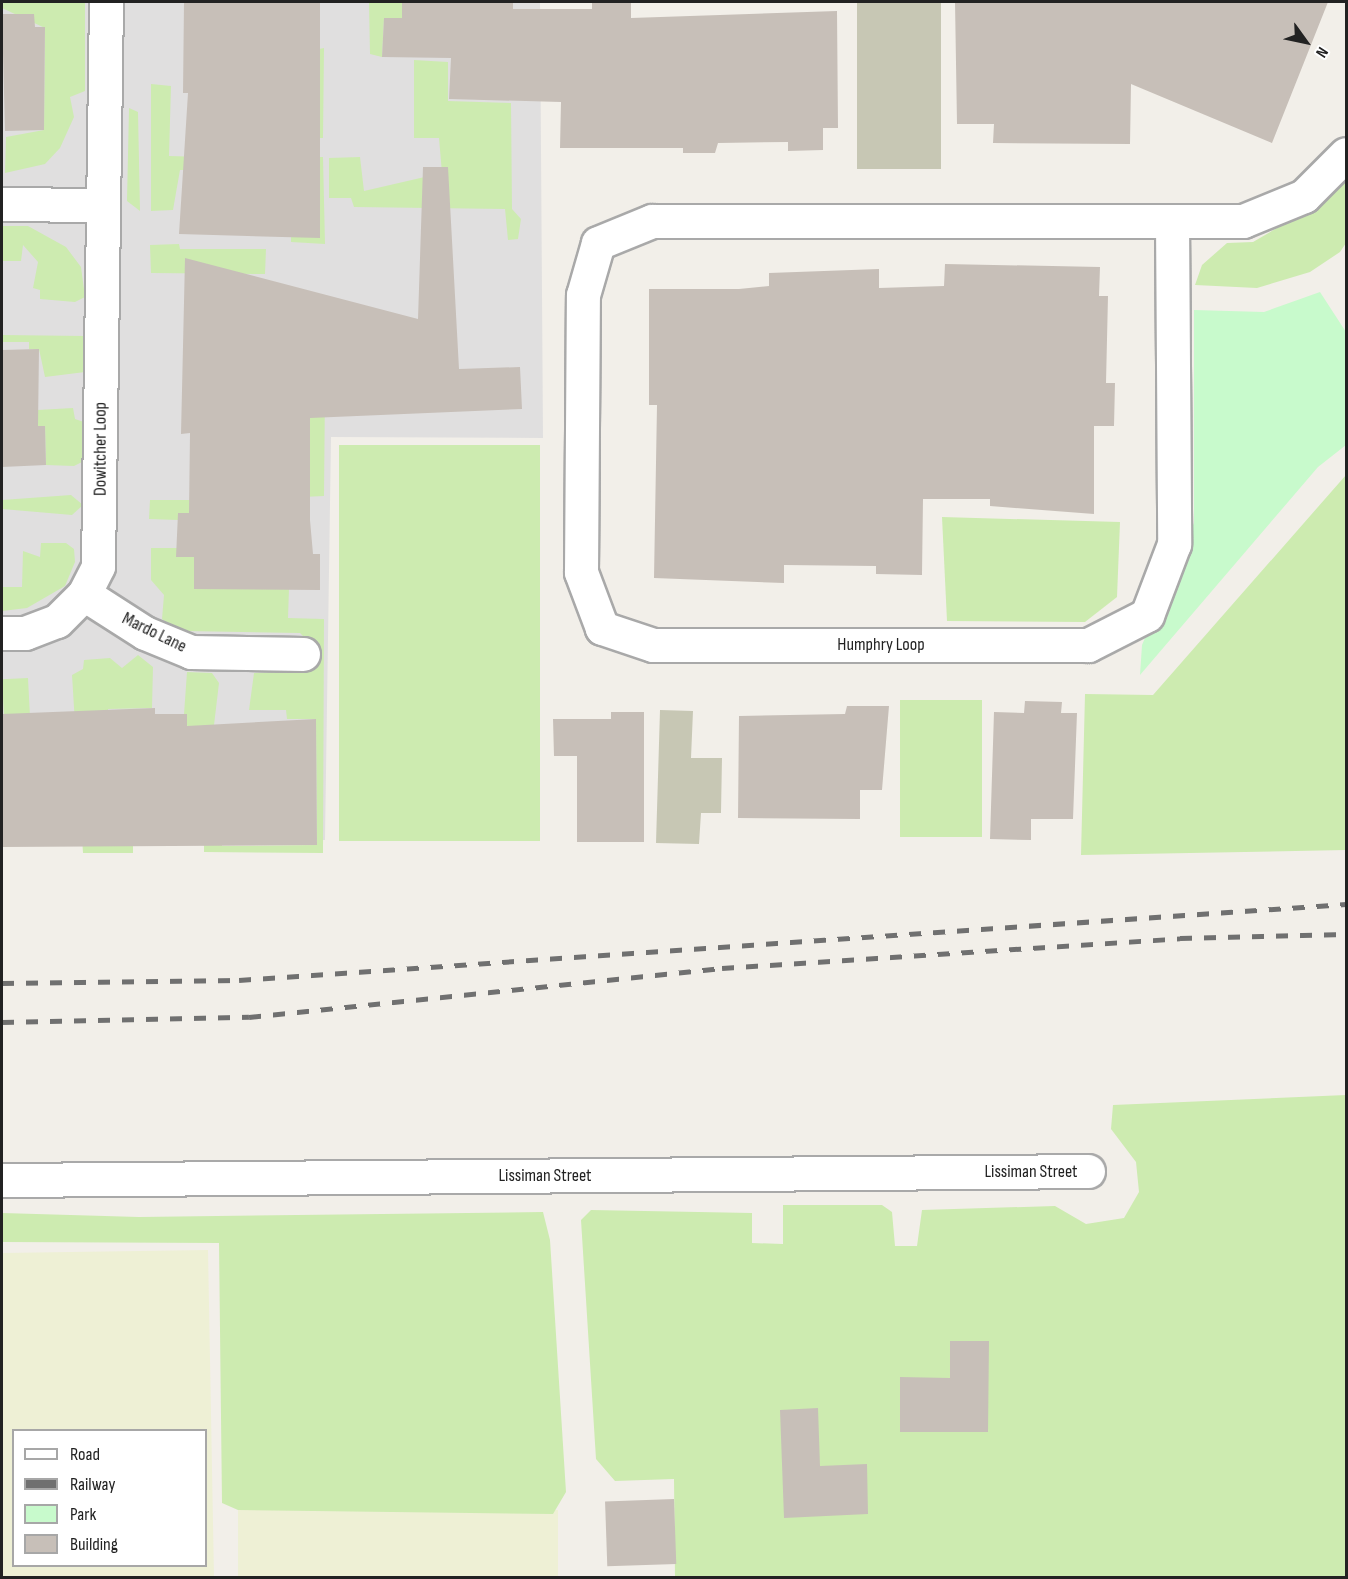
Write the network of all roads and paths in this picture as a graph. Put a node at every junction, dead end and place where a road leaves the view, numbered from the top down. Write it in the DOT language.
graph roads {
  1 [pos="106,2"];
  2 [pos="1347,154"];
  3 [pos="2,204"];
  4 [pos="101,205"];
  5 [pos="1172,221"];
  6 [pos="84,594"];
  7 [pos="2,633"];
  8 [pos="303,654"];
  9 [pos="1088,1171"];
  10 [pos="2,1180"];
  1 -- 4 [label="street, Dowitcher Loop"];
  2 -- 5 [label="street"];
  3 -- 4 [label="street"];
  4 -- 6 [label="street, Dowitcher Loop"];
  5 -- 5 [label="street, Humphry Loop"];
  6 -- 7 [label="street, Dowitcher Loop"];
  6 -- 8 [label="street, Mardo Lane"];
  9 -- 10 [label="street, Lissiman Street"];
}
